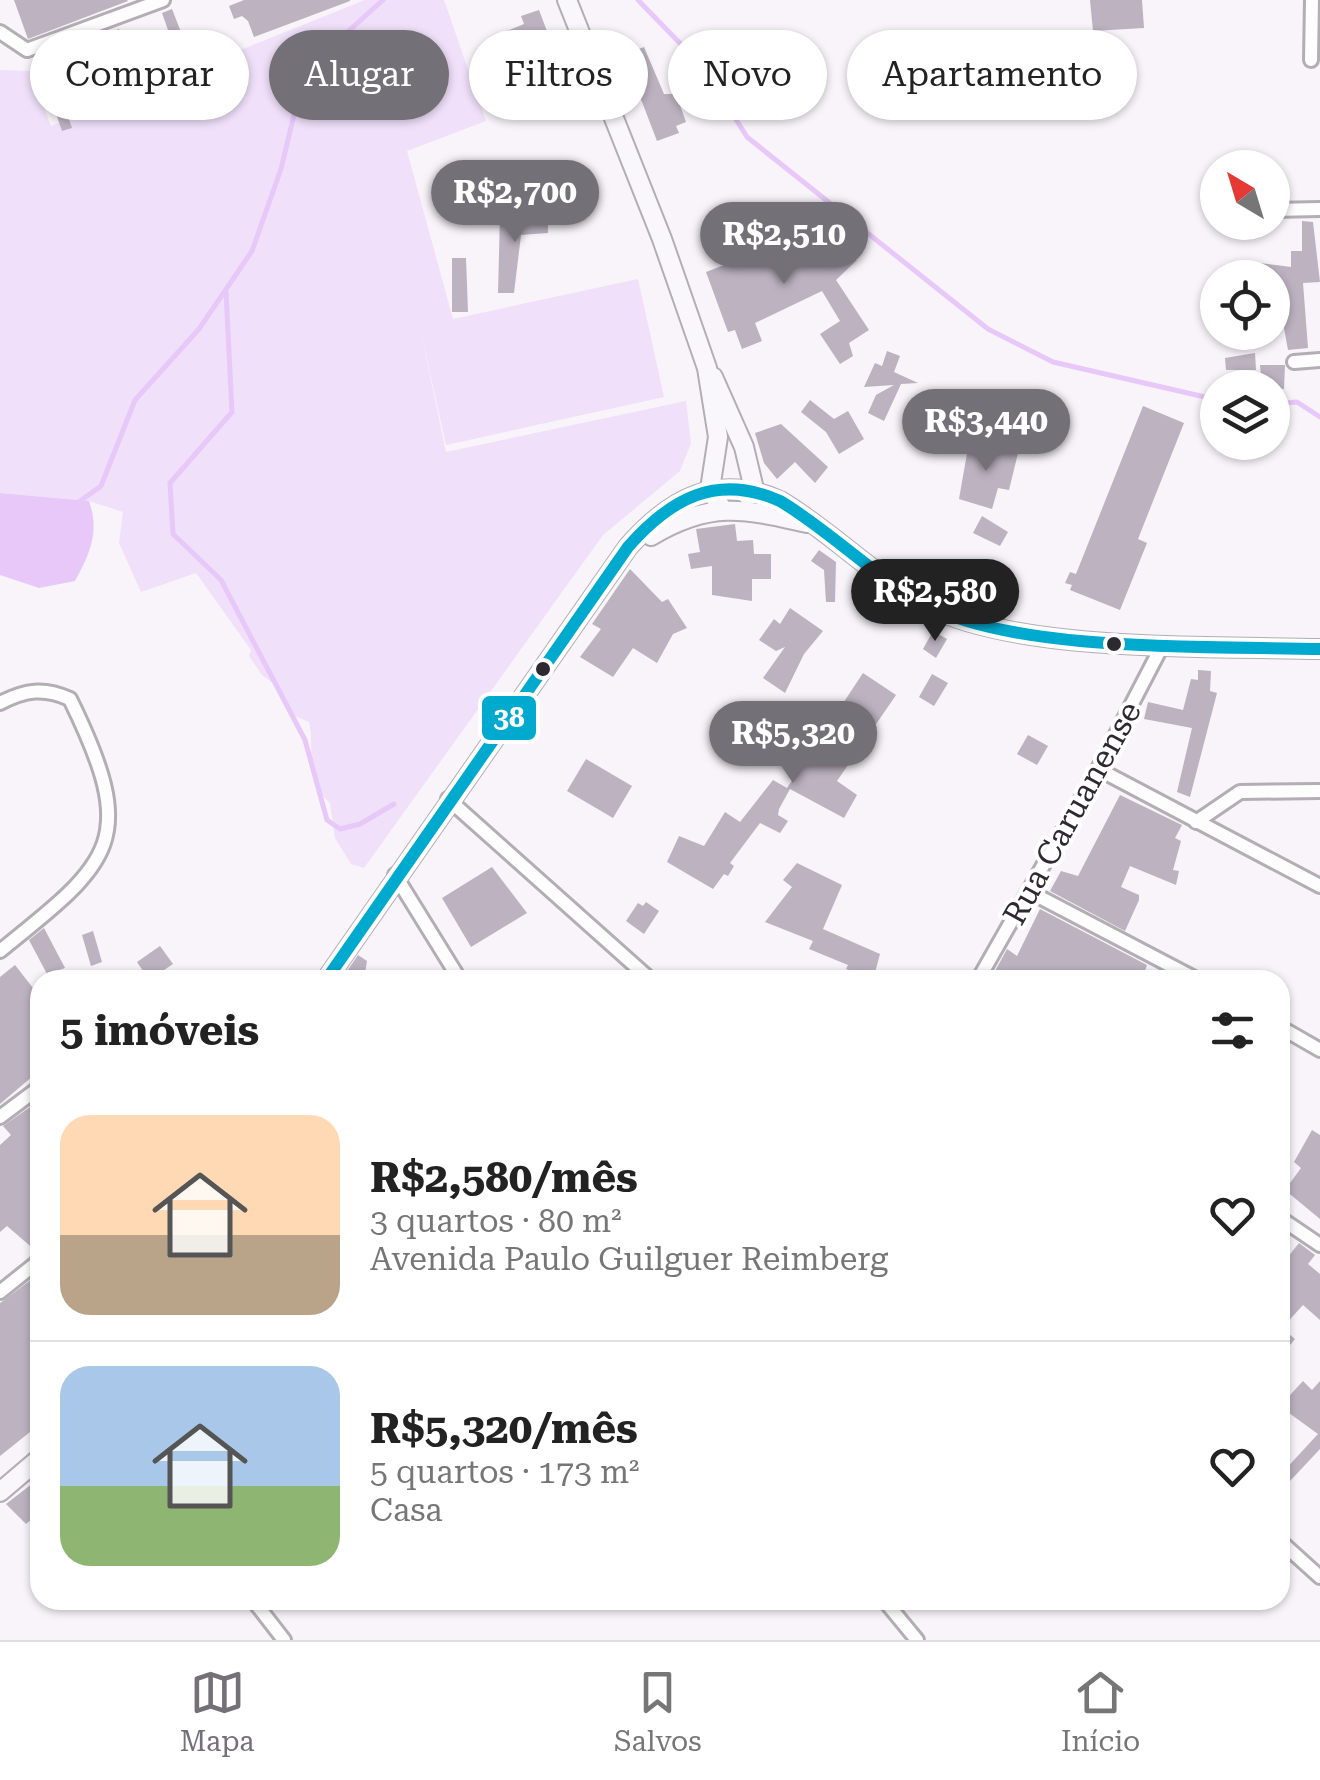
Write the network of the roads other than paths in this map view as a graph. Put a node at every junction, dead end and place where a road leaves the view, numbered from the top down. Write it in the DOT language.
graph roads {
  1 [pos="163,0"];
  2 [pos="566,0"];
  3 [pos="1312,0"];
  4 [pos="0,32"];
  5 [pos="1311,60"];
  6 [pos="1320,209"];
  7 [pos="1290,210"];
  8 [pos="1320,360"];
  9 [pos="1294,362"];
  10 [pos="707,368"];
  11 [pos="715,465"];
  12 [pos="710,489"];
  13 [pos="754,489"];
  14 [pos="691,498"];
  15 [pos="730,509"];
  16 [pos="815,524"];
  17 [pos="628,547"];
  18 [pos="1163,644"];
  19 [pos="1320,649"];
  20 [pos="0,703"];
  21 [pos="1098,770"];
  22 [pos="1320,791"];
  23 [pos="448,799"];
  24 [pos="1196,822"];
  25 [pos="396,875"];
  26 [pos="1320,886"];
  27 [pos="1030,892"];
  28 [pos="0,951"];
  29 [pos="333,970"];
  30 [pos="454,970"];
  31 [pos="639,970"];
  32 [pos="984,970"];
  33 [pos="1179,970"];
  34 [pos="1290,1033"];
  35 [pos="1320,1050"];
  36 [pos="30,1094"];
  37 [pos="0,1116"];
  38 [pos="1290,1225"];
  39 [pos="1320,1245"];
  40 [pos="30,1268"];
  41 [pos="0,1292"];
  42 [pos="30,1466"];
  43 [pos="0,1492"];
  44 [pos="1290,1551"];
  45 [pos="1320,1577"];
  46 [pos="261,1610"];
  47 [pos="892,1610"];
  48 [pos="284,1640"];
  49 [pos="917,1640"];
  1 -- 4 [label="street"];
  2 -- 10 [label="main road"];
  3 -- 5 [label="street"];
  6 -- 7 [label="street"];
  8 -- 9 [label="street"];
  10 -- 11 [label="main road"];
  10 -- 13 [label="main road"];
  11 -- 12 [label="main road"];
  11 -- 14 [label="main road"];
  12 -- 13 [label="main road"];
  12 -- 14 [label="main road"];
  12 -- 15 [label="main road"];
  13 -- 15 [label="main road"];
  13 -- 16 [label="main road"];
  14 -- 17 [label="main road"];
  15 -- 16 [label="main road"];
  15 -- 17 [label="main road"];
  16 -- 18 [label="main road"];
  17 -- 23 [label="main road"];
  18 -- 19 [label="main road"];
  18 -- 21 [label="street, Rua Caruanense"];
  20 -- 28 [label="street"];
  21 -- 24 [label="street"];
  21 -- 27 [label="street, Rua Caruanense"];
  22 -- 24 [label="street"];
  23 -- 25 [label="main road"];
  23 -- 31 [label="street"];
  24 -- 26 [label="street"];
  25 -- 29 [label="main road"];
  25 -- 30 [label="street"];
  27 -- 32 [label="street, Rua Caruanense"];
  27 -- 33 [label="street"];
  34 -- 35 [label="street"];
  36 -- 37 [label="street"];
  38 -- 39 [label="street"];
  40 -- 41 [label="street"];
  42 -- 43 [label="main road"];
  44 -- 45 [label="street"];
  46 -- 48 [label="street"];
  47 -- 49 [label="street"];
}
